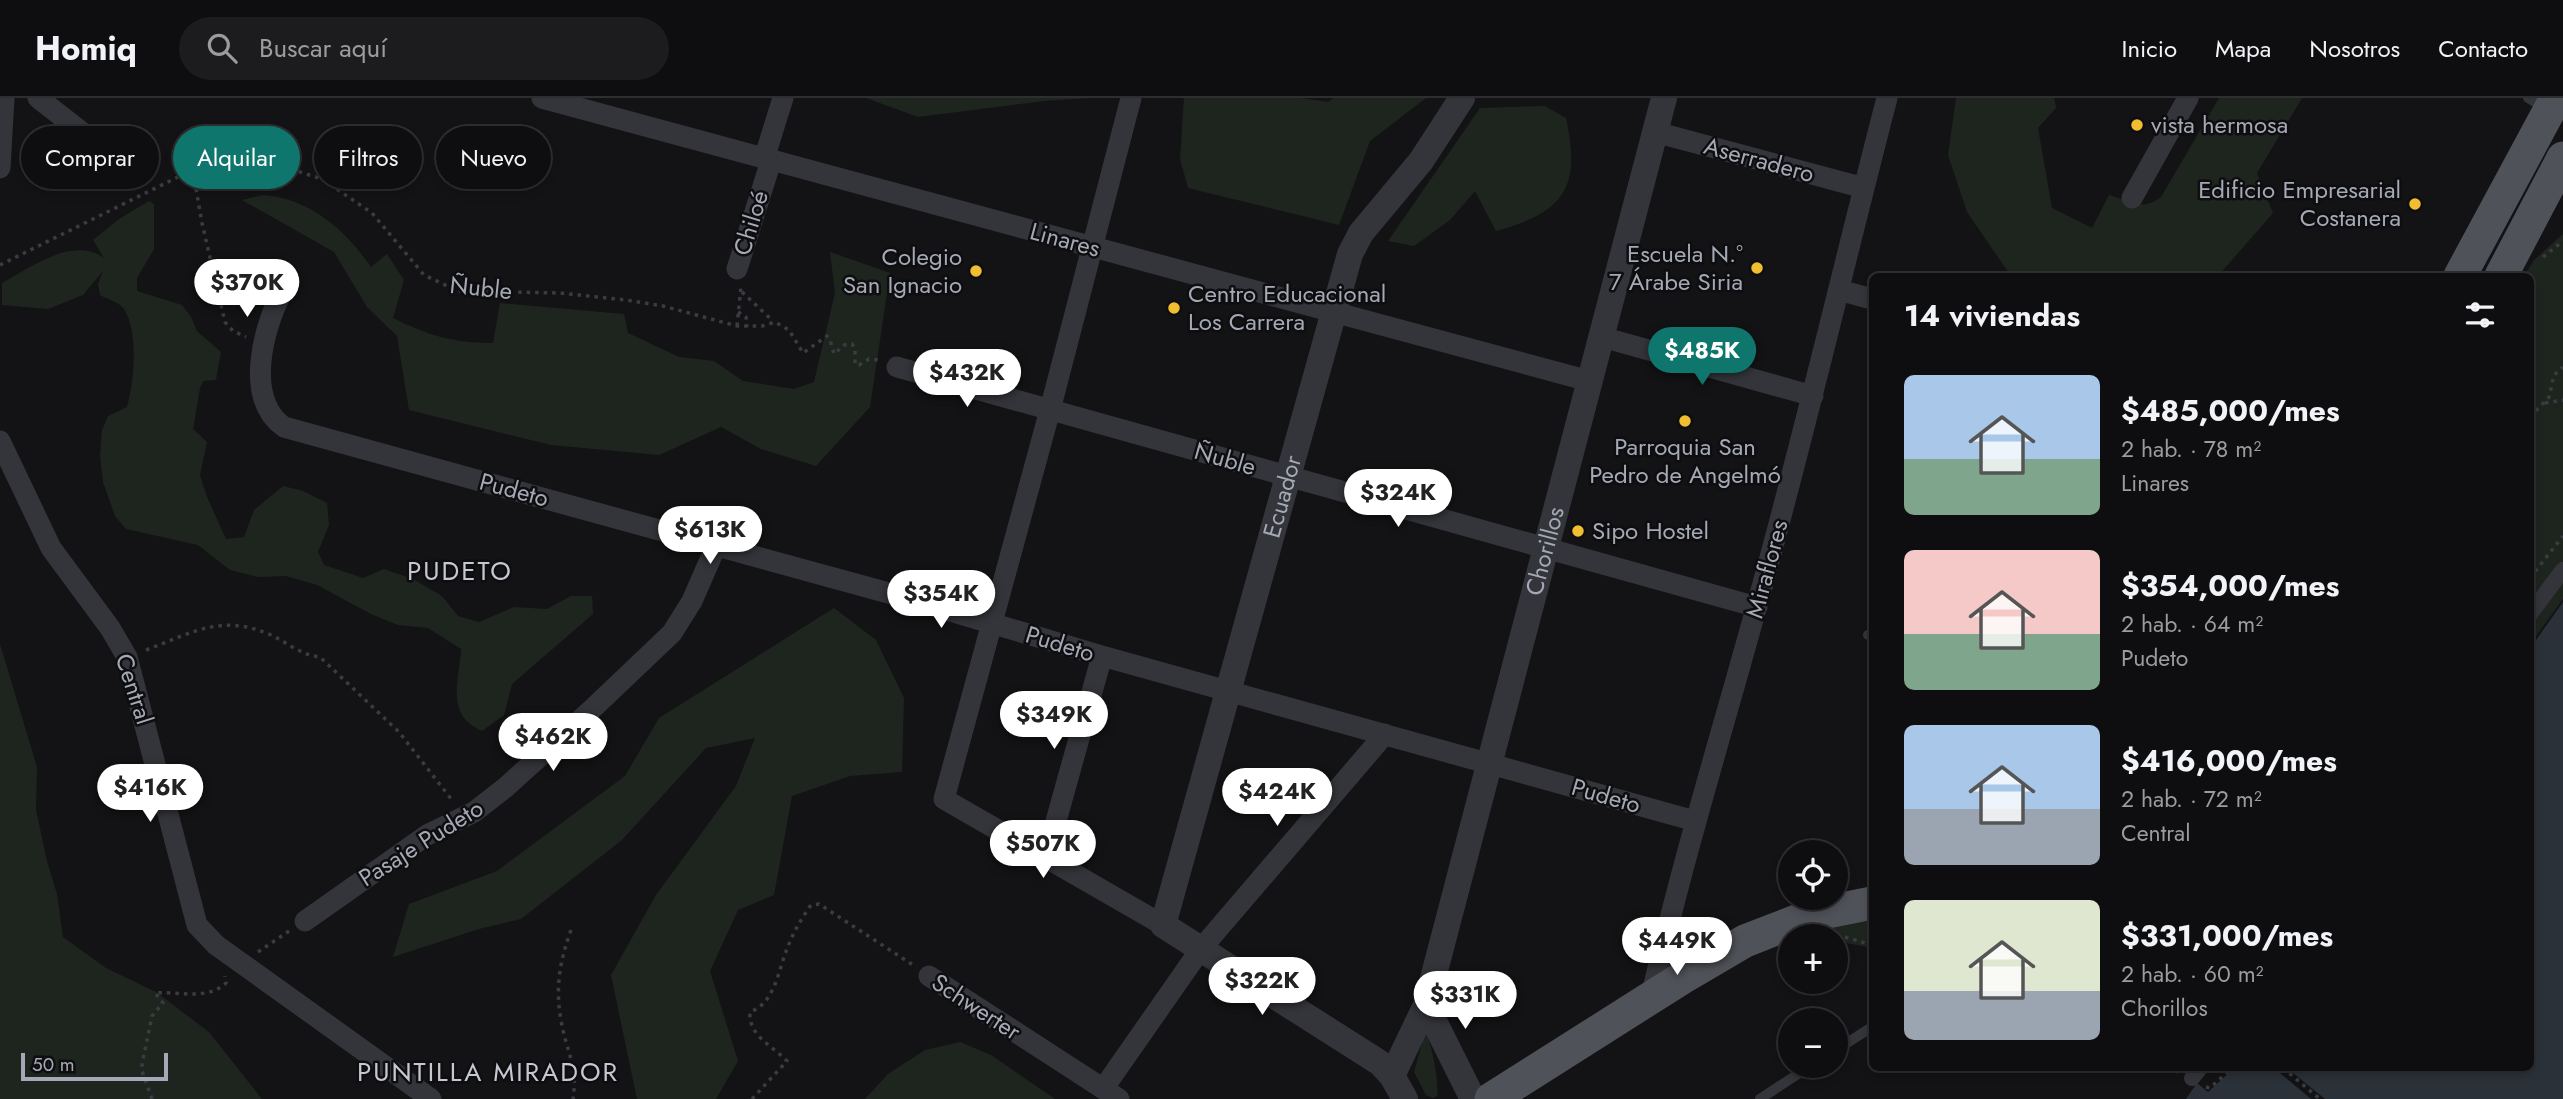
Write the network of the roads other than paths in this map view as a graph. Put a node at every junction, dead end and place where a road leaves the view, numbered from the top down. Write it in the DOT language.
graph roads {
  1 [pos="4,98"];
  2 [pos="38,98"];
  3 [pos="542,98"];
  4 [pos="783,98"];
  5 [pos="1131,98"];
  6 [pos="1462,98"];
  7 [pos="1664,98"];
  8 [pos="1887,98"];
  9 [pos="2188,98"];
  10 [pos="2542,110"];
  11 [pos="74,126"];
  12 [pos="1655,132"];
  13 [pos="767,160"];
  14 [pos="0,168"];
  15 [pos="2557,169"];
  16 [pos="1864,188"];
  17 [pos="2132,198"];
  18 [pos="1092,247"];
  19 [pos="737,269"];
  20 [pos="2461,273"];
  21 [pos="2503,273"];
  22 [pos="1839,290"];
  23 [pos="282,292"];
  24 [pos="1869,298"];
  25 [pos="1336,313"];
  26 [pos="1602,337"];
  27 [pos="897,367"];
  28 [pos="1590,381"];
  29 [pos="1814,396"];
  30 [pos="1049,410"];
  31 [pos="0,440"];
  32 [pos="1289,477"];
  33 [pos="716,546"];
  34 [pos="1546,548"];
  35 [pos="2563,570"];
  36 [pos="1757,607"];
  37 [pos="2534,609"];
  38 [pos="991,622"];
  39 [pos="1102,656"];
  40 [pos="1229,691"];
  41 [pos="1385,734"];
  42 [pos="1489,764"];
  43 [pos="1695,821"];
  44 [pos="1046,857"];
  45 [pos="1869,904"];
  46 [pos="305,920"];
  47 [pos="1163,925"];
  48 [pos="1200,950"];
  49 [pos="929,976"];
  50 [pos="1651,998"];
  51 [pos="1426,1005"];
  52 [pos="1869,1029"];
  53 [pos="1848,1042"];
  54 [pos="1392,1076"];
  55 [pos="1792,1078"];
  56 [pos="1111,1094"];
  57 [pos="431,1099"];
  58 [pos="1405,1099"];
  59 [pos="1474,1099"];
  60 [pos="1491,1099"];
  61 [pos="1760,1099"];
  1 -- 14 [label="street"];
  2 -- 11 [label="street"];
  3 -- 13 [label="street, Linares"];
  4 -- 13 [label="street, Chiloé"];
  5 -- 18 [label="street"];
  6 -- 25 [label="street, Ecuador"];
  7 -- 12 [label="street, Chorillos"];
  8 -- 16 [label="street, Miraflores"];
  9 -- 17 [label="street"];
  10 -- 15 [label="main road"];
  10 -- 20 [label="main road"];
  12 -- 16 [label="street, Aserradero"];
  12 -- 26 [label="street, Chorillos"];
  13 -- 18 [label="street, Linares"];
  13 -- 19 [label="street, Chiloé"];
  15 -- 21 [label="main road"];
  16 -- 22 [label="street, Miraflores"];
  18 -- 25 [label="street, Linares"];
  18 -- 30 [label="street"];
  22 -- 24 [label="street"];
  22 -- 29 [label="street, Miraflores"];
  23 -- 33 [label="street, Pudeto"];
  25 -- 28 [label="street, Linares"];
  25 -- 32 [label="street, Ecuador"];
  26 -- 28 [label="street, Chorillos"];
  26 -- 29 [label="street"];
  27 -- 30 [label="street, Ñuble"];
  28 -- 34 [label="street, Chorillos"];
  29 -- 36 [label="street, Miraflores"];
  30 -- 32 [label="street, Ñuble"];
  30 -- 38 [label="street"];
  31 -- 57 [label="street, Central"];
  32 -- 34 [label="street, Ñuble"];
  32 -- 40 [label="street, Ecuador"];
  33 -- 38 [label="street, Pudeto"];
  33 -- 46 [label="street, Pasaje Pudeto"];
  34 -- 36 [label="street, Ñuble"];
  34 -- 42 [label="street, Chorillos"];
  35 -- 37 [label="street"];
  36 -- 43 [label="street, Miraflores"];
  38 -- 39 [label="street, Pudeto"];
  38 -- 44 [label="street"];
  39 -- 40 [label="street, Pudeto"];
  39 -- 44 [label="street"];
  40 -- 41 [label="street, Pudeto"];
  40 -- 47 [label="street, Ecuador"];
  41 -- 42 [label="street, Pudeto"];
  41 -- 48 [label="street"];
  42 -- 43 [label="street, Pudeto"];
  42 -- 51 [label="street, Chorillos"];
  43 -- 50 [label="street, Miraflores"];
  44 -- 47 [label="street"];
  45 -- 50 [label="main road"];
  47 -- 48 [label="street"];
  48 -- 54 [label="street"];
  48 -- 56 [label="street"];
  49 -- 56 [label="street, Schwerter"];
  50 -- 60 [label="main road"];
  51 -- 54 [label="street, Chorillos"];
  51 -- 59 [label="street"];
  52 -- 53 [label="lane"];
  54 -- 58 [label="street"];
  55 -- 61 [label="lane"];
}
